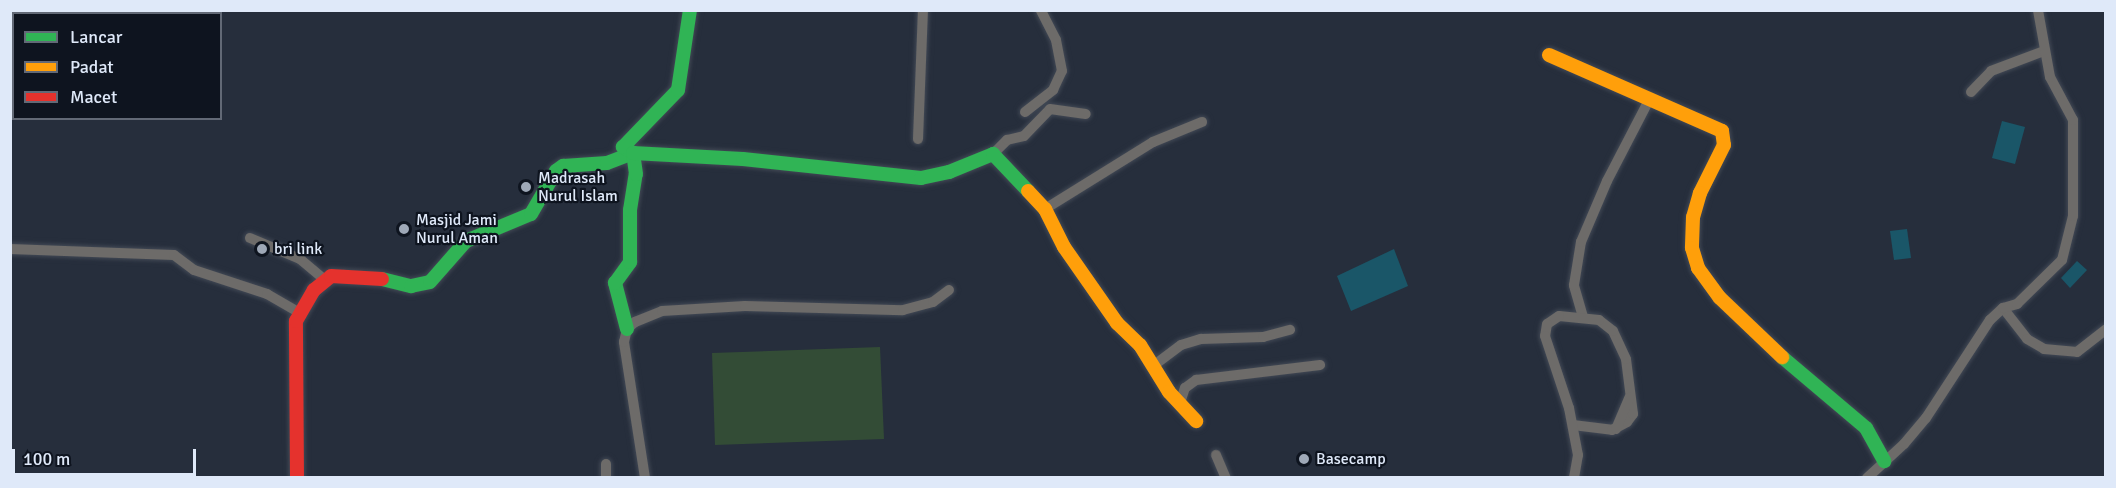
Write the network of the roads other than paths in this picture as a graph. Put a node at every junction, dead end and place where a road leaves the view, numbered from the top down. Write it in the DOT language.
graph roads {
  1 [pos="690,10"];
  2 [pos="923,10"];
  3 [pos="1041,10"];
  4 [pos="2038,10"];
  5 [pos="2044,51"];
  6 [pos="1549,55"];
  7 [pos="1971,92"];
  8 [pos="1650,98"];
  9 [pos="1025,112"];
  10 [pos="1086,114"];
  11 [pos="1202,122"];
  12 [pos="918,139"];
  13 [pos="633,153"];
  14 [pos="993,154"];
  15 [pos="1045,209"];
  16 [pos="250,238"];
  17 [pos="10,249"];
  18 [pos="325,279"];
  19 [pos="949,290"];
  20 [pos="2003,308"];
  21 [pos="298,312"];
  22 [pos="1583,317"];
  23 [pos="627,329"];
  24 [pos="2106,329"];
  25 [pos="1290,330"];
  26 [pos="1320,365"];
  27 [pos="1153,366"];
  28 [pos="1180,403"];
  29 [pos="1196,421"];
  30 [pos="1573,426"];
  31 [pos="1216,455"];
  32 [pos="1884,461"];
  33 [pos="606,464"];
  34 [pos="297,477"];
  35 [pos="606,477"];
  36 [pos="645,477"];
  37 [pos="1226,477"];
  38 [pos="1574,477"];
  39 [pos="1867,477"];
  1 -- 13 [label="street"];
  2 -- 12 [label="street"];
  3 -- 9 [label="street"];
  4 -- 5 [label="street"];
  5 -- 7 [label="street"];
  5 -- 20 [label="street"];
  6 -- 8 [label="street"];
  8 -- 22 [label="street"];
  8 -- 32 [label="street"];
  10 -- 14 [label="street"];
  11 -- 15 [label="street"];
  13 -- 14 [label="street"];
  13 -- 18 [label="street"];
  13 -- 23 [label="street"];
  14 -- 15 [label="street"];
  15 -- 27 [label="street"];
  16 -- 18 [label="street"];
  17 -- 21 [label="street"];
  18 -- 21 [label="street"];
  19 -- 23 [label="street"];
  20 -- 24 [label="street"];
  20 -- 32 [label="street"];
  21 -- 34 [label="street"];
  22 -- 30 [label="street"];
  22 -- 30 [label="street"];
  23 -- 36 [label="street"];
  25 -- 27 [label="street"];
  26 -- 28 [label="street"];
  27 -- 28 [label="street"];
  28 -- 29 [label="street"];
  30 -- 38 [label="street"];
  31 -- 37 [label="street"];
  32 -- 39 [label="street"];
  33 -- 35 [label="street"];
}
